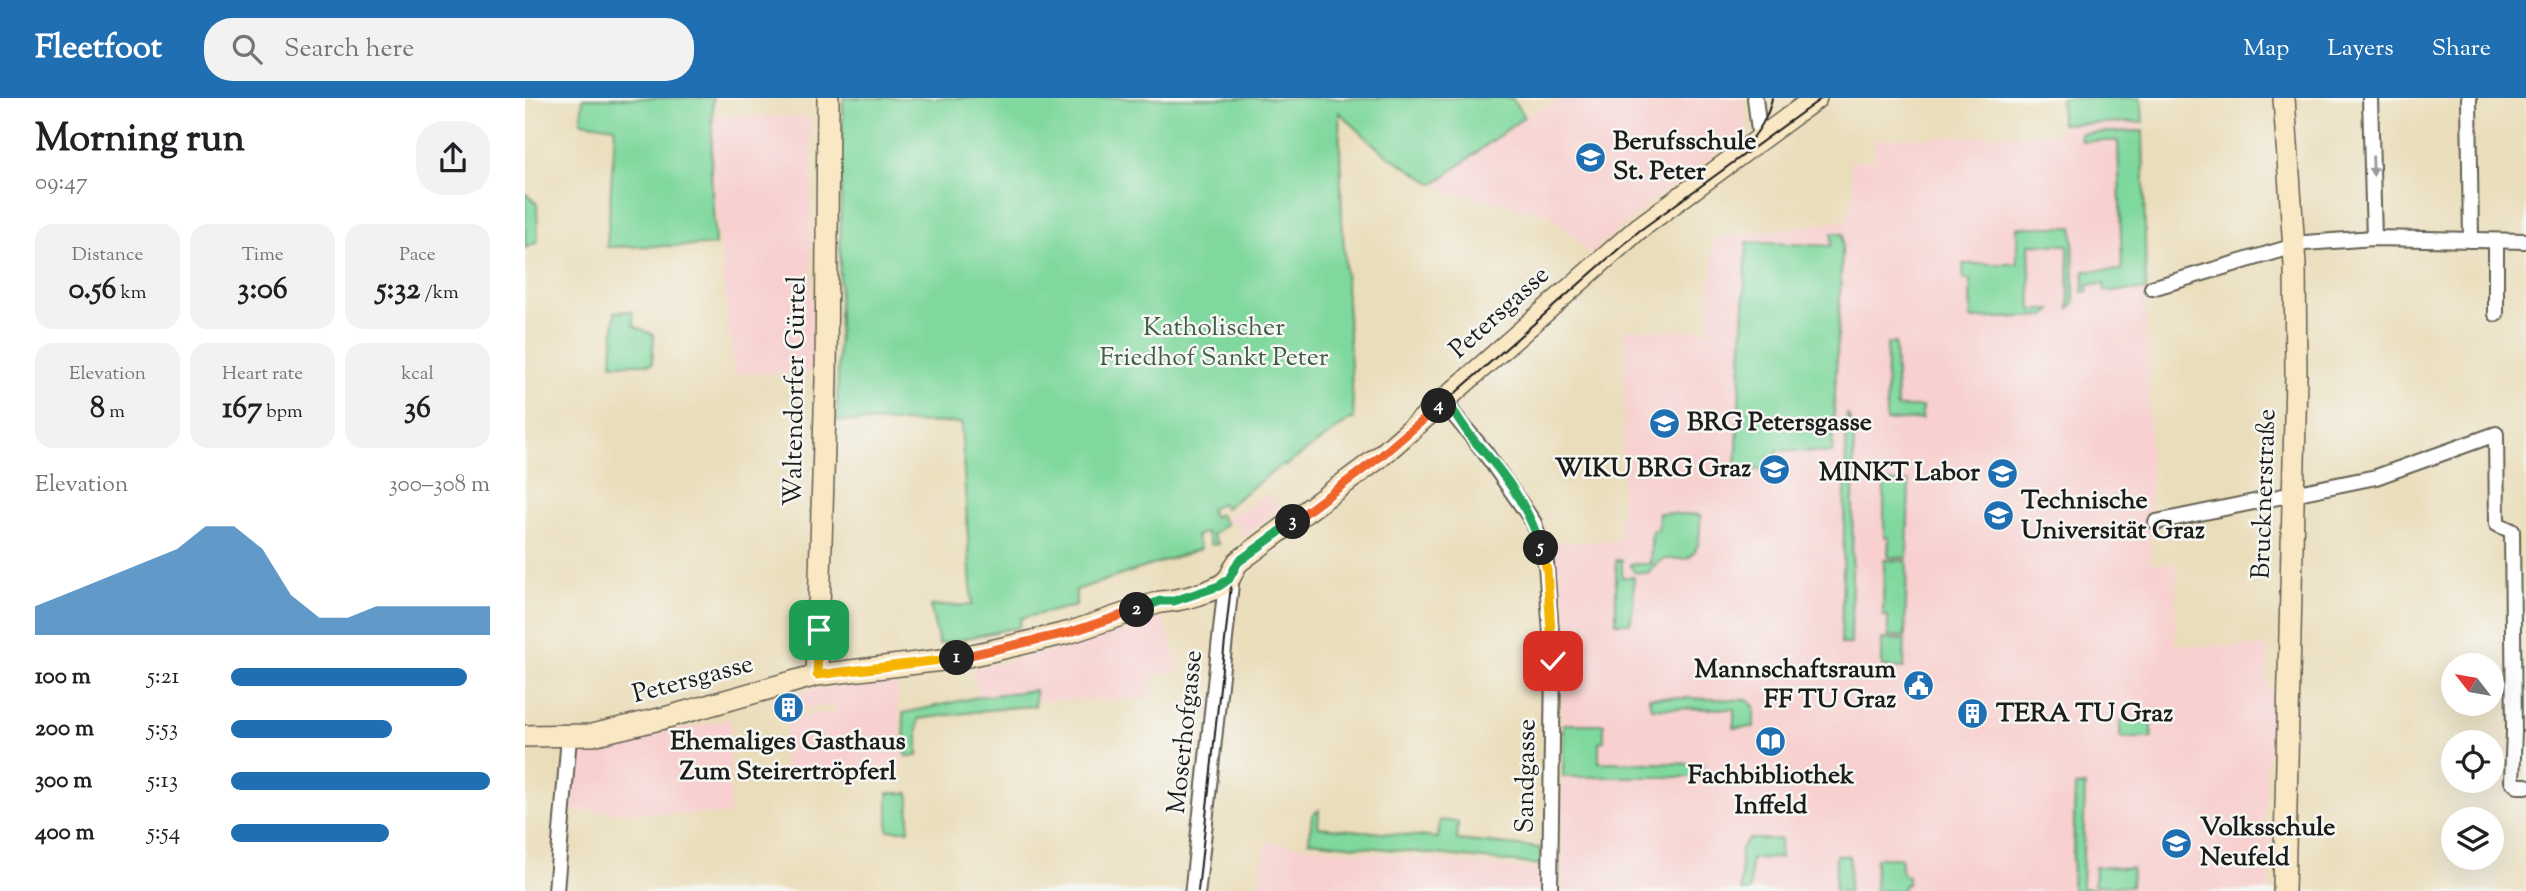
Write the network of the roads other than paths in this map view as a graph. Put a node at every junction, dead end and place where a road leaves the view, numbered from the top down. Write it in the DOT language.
graph roads {
  1 [pos="1755,98"];
  2 [pos="1816,98"];
  3 [pos="2284,98"];
  4 [pos="2370,98"];
  5 [pos="2469,98"];
  6 [pos="828,103"];
  7 [pos="1760,139"];
  8 [pos="2374,238"];
  9 [pos="2471,240"];
  10 [pos="2495,241"];
  11 [pos="2526,241"];
  12 [pos="2293,246"];
  13 [pos="2152,288"];
  14 [pos="2496,314"];
  15 [pos="1445,400"];
  16 [pos="2295,495"];
  17 [pos="2156,523"];
  18 [pos="1229,579"];
  19 [pos="817,675"];
  20 [pos="525,736"];
  21 [pos="569,737"];
  22 [pos="2526,786"];
  23 [pos="556,891"];
  24 [pos="1195,891"];
  25 [pos="1550,891"];
  26 [pos="2284,891"];
  1 -- 7 [label="street"];
  2 -- 7 [label="main road, Petersgasse"];
  3 -- 12 [label="main road, Brucknerstraße"];
  4 -- 8 [label="street, one-way"];
  5 -- 9 [label="street"];
  6 -- 19 [label="main road, Waltendorfer Gürtel"];
  7 -- 15 [label="main road, Petersgasse"];
  8 -- 9 [label="street"];
  8 -- 12 [label="street"];
  9 -- 10 [label="street"];
  10 -- 11 [label="street"];
  10 -- 14 [label="street"];
  12 -- 13 [label="street"];
  12 -- 16 [label="main road, Brucknerstraße"];
  15 -- 18 [label="main road, Petersgasse"];
  15 -- 25 [label="street, Sandgasse"];
  16 -- 17 [label="street"];
  16 -- 22 [label="street"];
  16 -- 26 [label="main road, Brucknerstraße"];
  18 -- 19 [label="main road, Petersgasse"];
  18 -- 24 [label="street, Moserhofgasse"];
  19 -- 21 [label="main road, Petersgasse"];
  20 -- 21 [label="main road, Petersgasse"];
  21 -- 23 [label="street"];
}
